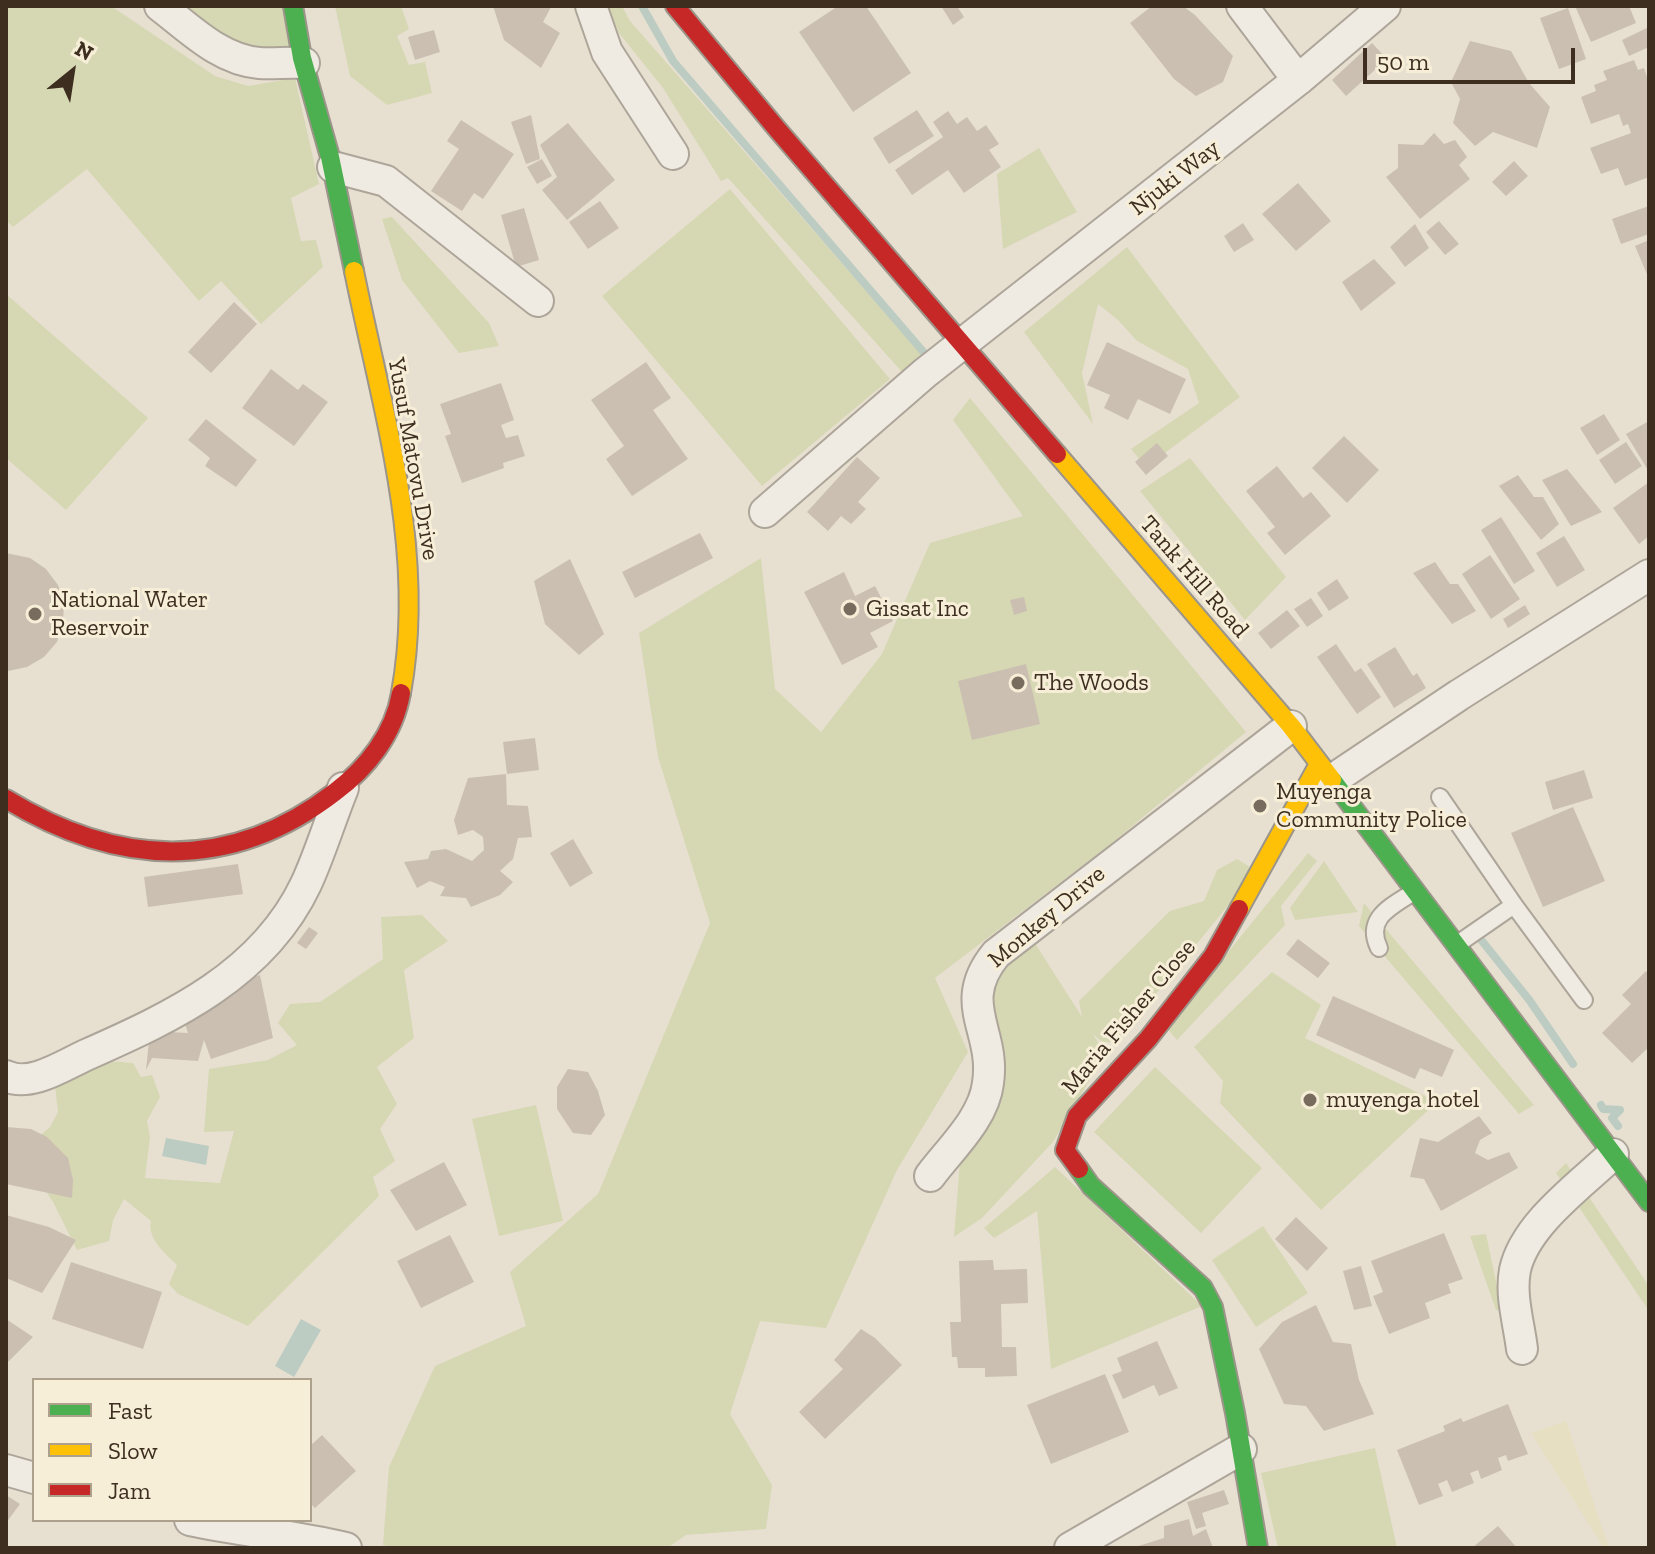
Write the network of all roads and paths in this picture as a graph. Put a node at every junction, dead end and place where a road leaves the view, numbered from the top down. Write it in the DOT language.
graph roads {
  1 [pos="160,6"];
  2 [pos="293,6"];
  3 [pos="591,6"];
  4 [pos="675,6"];
  5 [pos="1242,6"];
  6 [pos="1385,6"];
  7 [pos="304,63"];
  8 [pos="1298,80"];
  9 [pos="673,154"];
  10 [pos="333,167"];
  11 [pos="538,301"];
  12 [pos="963,346"];
  13 [pos="765,512"];
  14 [pos="1649,575"];
  15 [pos="1291,726"];
  16 [pos="1325,772"];
  17 [pos="343,786"];
  18 [pos="1440,797"];
  19 [pos="6,799"];
  20 [pos="1416,890"];
  21 [pos="1514,905"];
  22 [pos="1457,945"];
  23 [pos="1379,948"];
  24 [pos="1584,1000"];
  25 [pos="6,1076"];
  26 [pos="1613,1154"];
  27 [pos="930,1176"];
  28 [pos="1649,1202"];
  29 [pos="1522,1349"];
  30 [pos="1241,1449"];
  31 [pos="6,1470"];
  32 [pos="32,1477"];
  33 [pos="200,1522"];
  34 [pos="346,1548"];
  35 [pos="1070,1548"];
  36 [pos="1258,1548"];
  1 -- 7 [label="street"];
  2 -- 7 [label="street, Yusuf Matovu Drive"];
  3 -- 9 [label="street"];
  4 -- 12 [label="street, Tank Hill Road"];
  5 -- 8 [label="street"];
  6 -- 8 [label="street, Njuki Way"];
  7 -- 10 [label="street, Yusuf Matovu Drive"];
  8 -- 12 [label="street, Njuki Way"];
  10 -- 11 [label="street"];
  10 -- 17 [label="street, Yusuf Matovu Drive"];
  12 -- 13 [label="street, Njuki Way"];
  12 -- 15 [label="street, Tank Hill Road"];
  14 -- 16 [label="street"];
  15 -- 16 [label="street, Tank Hill Road"];
  15 -- 27 [label="street, Monkey Drive"];
  16 -- 20 [label="street, Tank Hill Road"];
  16 -- 30 [label="street, Maria Fisher Close"];
  17 -- 19 [label="street, Yusuf Matovu Drive"];
  17 -- 25 [label="street"];
  18 -- 21 [label="lane"];
  20 -- 22 [label="street, Tank Hill Road"];
  20 -- 23 [label="lane"];
  21 -- 22 [label="lane"];
  21 -- 24 [label="lane"];
  22 -- 26 [label="street, Tank Hill Road"];
  26 -- 28 [label="street, Tank Hill Road"];
  26 -- 29 [label="street"];
  30 -- 35 [label="street"];
  30 -- 36 [label="street, Maria Fisher Close"];
  31 -- 32 [label="street"];
  33 -- 34 [label="street"];
}
